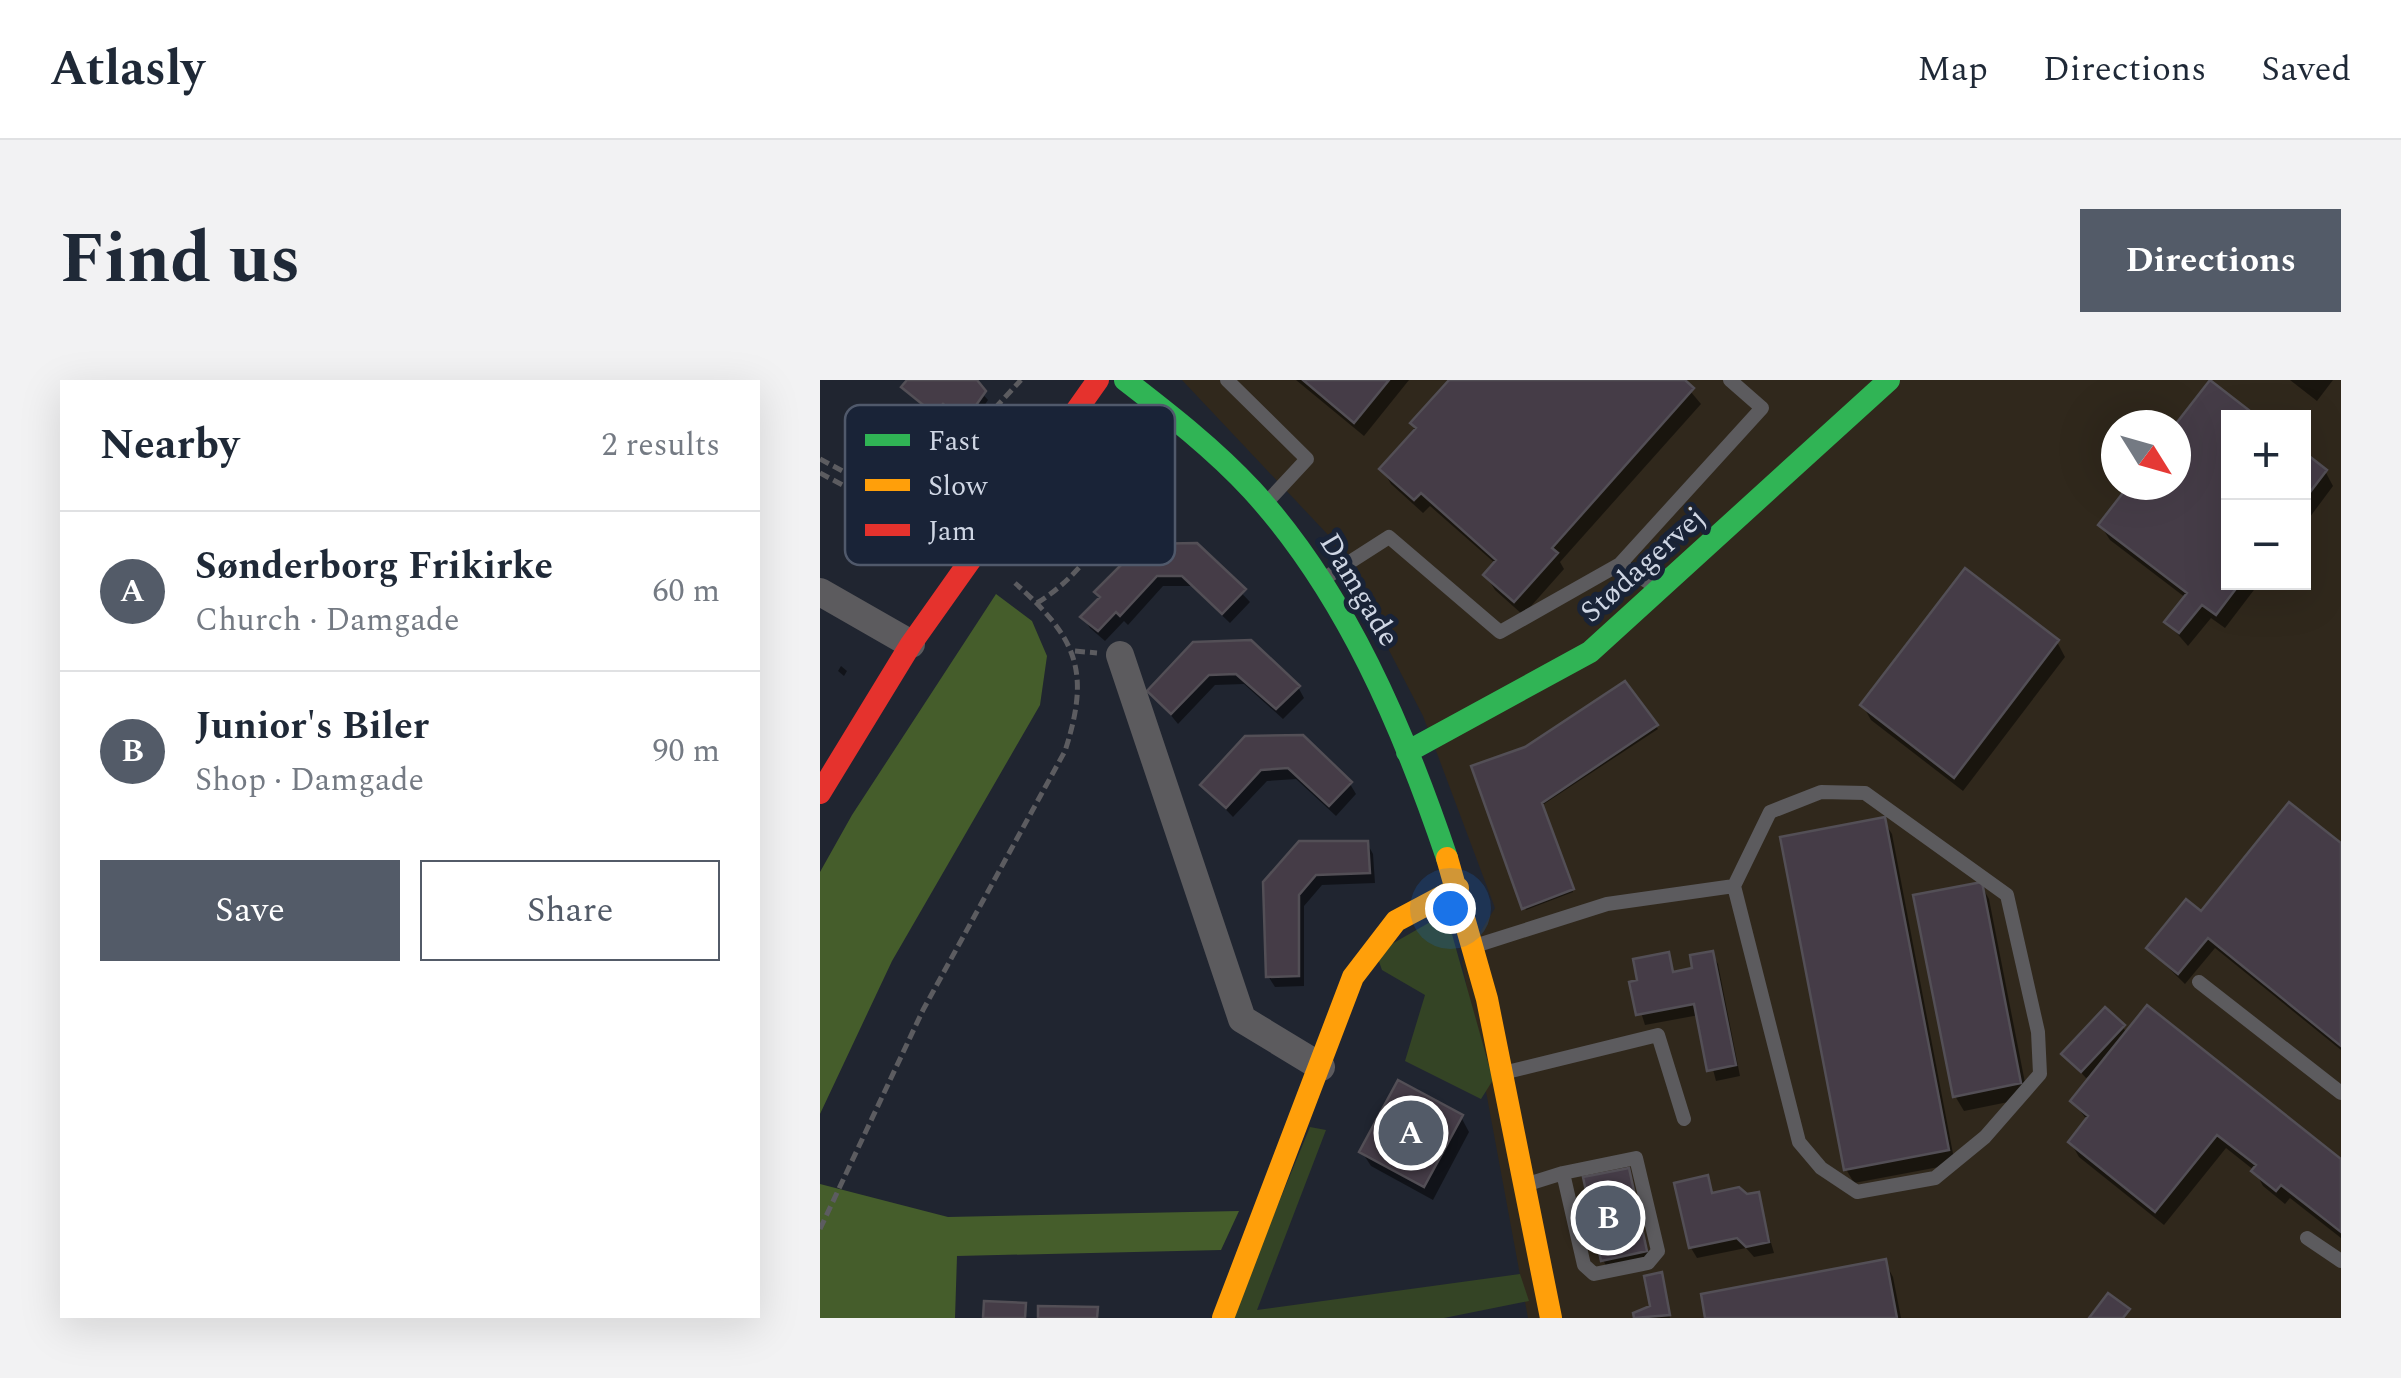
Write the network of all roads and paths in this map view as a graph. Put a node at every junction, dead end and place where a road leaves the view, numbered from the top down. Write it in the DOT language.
graph roads {
  1 [pos="1021,380"];
  2 [pos="1098,380"];
  3 [pos="1125,380"];
  4 [pos="1227,380"];
  5 [pos="1730,380"];
  6 [pos="1889,380"];
  7 [pos="998,405"];
  8 [pos="1080,405"];
  9 [pos="1158,405"];
  10 [pos="1175,419"];
  11 [pos="820,459"];
  12 [pos="820,473"];
  13 [pos="845,473"];
  14 [pos="845,486"];
  15 [pos="1265,504"];
  16 [pos="1620,564"];
  17 [pos="967,565"];
  18 [pos="1086,565"];
  19 [pos="1320,581"];
  20 [pos="1014,583"];
  21 [pos="1662,591"];
  22 [pos="820,592"];
  23 [pos="1037,603"];
  24 [pos="911,644"];
  25 [pos="1120,655"];
  26 [pos="1407,752"];
  27 [pos="820,794"];
  28 [pos="1734,886"];
  29 [pos="1458,888"];
  30 [pos="1472,947"];
  31 [pos="2198,982"];
  32 [pos="1321,1067"];
  33 [pos="1506,1072"];
  34 [pos="2341,1093"];
  35 [pos="1684,1120"];
  36 [pos="1563,1173"];
  37 [pos="1528,1184"];
  38 [pos="820,1229"];
  39 [pos="2307,1238"];
  40 [pos="2341,1262"];
  41 [pos="1223,1318"];
  42 [pos="1551,1318"];
  1 -- 7 [label="path"];
  2 -- 8 [label="street"];
  3 -- 9 [label="street, Damgade"];
  4 -- 15 [label="lane"];
  5 -- 16 [label="lane"];
  6 -- 21 [label="street, Stødagervej"];
  10 -- 15 [label="street, Damgade"];
  11 -- 13 [label="path"];
  12 -- 14 [label="path"];
  15 -- 19 [label="street, Damgade"];
  16 -- 19 [label="lane"];
  16 -- 21 [label="lane"];
  17 -- 24 [label="street"];
  18 -- 23 [label="path"];
  19 -- 26 [label="street, Damgade"];
  20 -- 23 [label="path"];
  21 -- 26 [label="street, Stødagervej"];
  22 -- 24 [label="street"];
  23 -- 38 [label="path"];
  24 -- 27 [label="street"];
  25 -- 32 [label="street"];
  26 -- 29 [label="street, Damgade"];
  28 -- 28 [label="lane"];
  28 -- 30 [label="lane"];
  29 -- 30 [label="street, Damgade"];
  29 -- 32 [label="street"];
  30 -- 33 [label="street, Damgade"];
  31 -- 34 [label="lane"];
  32 -- 41 [label="street"];
  33 -- 35 [label="lane"];
  33 -- 37 [label="street, Damgade"];
  36 -- 36 [label="lane"];
  36 -- 37 [label="lane"];
  37 -- 42 [label="street, Damgade"];
  39 -- 40 [label="lane"];
}
